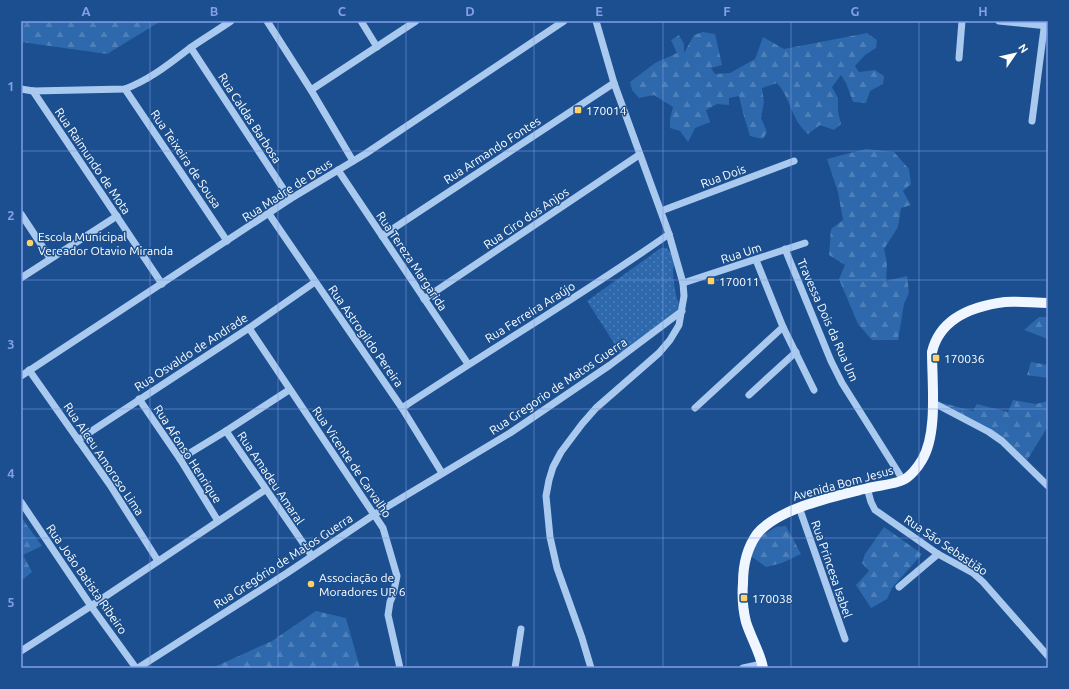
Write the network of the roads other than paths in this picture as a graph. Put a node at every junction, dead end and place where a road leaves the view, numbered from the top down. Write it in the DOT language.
graph roads {
  1 [pos="231,21"];
  2 [pos="267,21"];
  3 [pos="361,21"];
  4 [pos="416,21"];
  5 [pos="564,21"];
  6 [pos="596,21"];
  7 [pos="962,21"];
  8 [pos="999,21"];
  9 [pos="1046,24"];
  10 [pos="377,47"];
  11 [pos="191,48"];
  12 [pos="959,58"];
  13 [pos="614,83"];
  14 [pos="21,89"];
  15 [pos="126,89"];
  16 [pos="311,90"];
  17 [pos="33,91"];
  18 [pos="1032,121"];
  19 [pos="640,155"];
  20 [pos="353,161"];
  21 [pos="794,161"];
  22 [pos="338,170"];
  23 [pos="290,199"];
  24 [pos="661,211"];
  25 [pos="21,214"];
  26 [pos="269,214"];
  27 [pos="117,216"];
  28 [pos="669,234"];
  29 [pos="382,236"];
  30 [pos="228,241"];
  31 [pos="805,243"];
  32 [pos="785,249"];
  33 [pos="50,258"];
  34 [pos="756,260"];
  35 [pos="21,278"];
  36 [pos="315,282"];
  37 [pos="683,283"];
  38 [pos="162,284"];
  39 [pos="424,298"];
  40 [pos="1048,303"];
  41 [pos="682,311"];
  42 [pos="784,327"];
  43 [pos="249,328"];
  44 [pos="796,352"];
  45 [pos="468,364"];
  46 [pos="29,370"];
  47 [pos="21,376"];
  48 [pos="289,390"];
  49 [pos="814,390"];
  50 [pos="749,395"];
  51 [pos="139,399"];
  52 [pos="932,402"];
  53 [pos="402,408"];
  54 [pos="695,408"];
  55 [pos="226,431"];
  56 [pos="78,440"];
  57 [pos="180,459"];
  58 [pos="442,473"];
  59 [pos="903,480"];
  60 [pos="1048,486"];
  61 [pos="867,488"];
  62 [pos="265,490"];
  63 [pos="21,502"];
  64 [pos="799,507"];
  65 [pos="375,514"];
  66 [pos="218,521"];
  67 [pos="938,554"];
  68 [pos="312,556"];
  69 [pos="158,561"];
  70 [pos="899,587"];
  71 [pos="91,606"];
  72 [pos="520,629"];
  73 [pos="845,639"];
  74 [pos="21,650"];
  75 [pos="1048,656"];
  76 [pos="763,666"];
  77 [pos="137,668"];
  78 [pos="400,668"];
  79 [pos="515,668"];
  80 [pos="591,668"];
  81 [pos="743,668"];
  1 -- 11 [label="street"];
  2 -- 16 [label="street"];
  3 -- 10 [label="street"];
  4 -- 10 [label="street"];
  5 -- 20 [label="street, Rua Madre de Deus"];
  6 -- 13 [label="street"];
  7 -- 12 [label="street"];
  8 -- 9 [label="street"];
  9 -- 18 [label="street"];
  10 -- 16 [label="street"];
  11 -- 15 [label="street"];
  11 -- 23 [label="street, Rua Caldas Barbosa"];
  13 -- 19 [label="street"];
  13 -- 29 [label="street, Rua Armando Fontes"];
  14 -- 17 [label="street"];
  15 -- 17 [label="street"];
  15 -- 30 [label="street, Rua Teixeira de Sousa"];
  16 -- 20 [label="street"];
  17 -- 27 [label="street, Rua Raimundo de Mota"];
  19 -- 24 [label="street"];
  19 -- 39 [label="street, Rua Ciro dos Anjos"];
  20 -- 22 [label="street, Rua Madre de Deus"];
  21 -- 24 [label="street, Rua Dois"];
  22 -- 23 [label="street, Rua Madre de Deus"];
  22 -- 29 [label="street, Rua Tereza Margarida"];
  23 -- 26 [label="street, Rua Madre de Deus"];
  24 -- 28 [label="street"];
  25 -- 33 [label="street"];
  26 -- 30 [label="street, Rua Madre de Deus"];
  26 -- 36 [label="street, Rua Astrogildo Pereira"];
  27 -- 33 [label="street"];
  27 -- 38 [label="street, Rua Raimundo de Mota"];
  28 -- 37 [label="street"];
  28 -- 45 [label="street, Rua Ferreira Araújo"];
  29 -- 39 [label="street, Rua Tereza Margarida"];
  30 -- 38 [label="street, Rua Madre de Deus"];
  31 -- 32 [label="street, Rua Um"];
  32 -- 34 [label="street, Rua Um"];
  32 -- 59 [label="street, Travessa Dois da Rua Um"];
  33 -- 35 [label="street"];
  34 -- 37 [label="street, Rua Um"];
  34 -- 42 [label="street"];
  36 -- 43 [label="street, Rua Osvaldo de Andrade"];
  36 -- 53 [label="street, Rua Astrogildo Pereira"];
  37 -- 41 [label="street"];
  38 -- 46 [label="street, Rua Madre de Deus"];
  39 -- 45 [label="street, Rua Tereza Margarida"];
  40 -- 52 [label="main road, Avenida Bom Jesus"];
  41 -- 58 [label="street, Rua Gregorio de Matos Guerra"];
  41 -- 80 [label="street"];
  42 -- 44 [label="street"];
  42 -- 54 [label="street"];
  43 -- 48 [label="street, Rua Vicente de Carvalho"];
  43 -- 51 [label="street, Rua Osvaldo de Andrade"];
  44 -- 49 [label="street"];
  44 -- 50 [label="street"];
  45 -- 53 [label="street, Rua Ferreira Araújo"];
  46 -- 47 [label="street, Rua Madre de Deus"];
  46 -- 56 [label="street, Rua Alceu Amoroso Lima"];
  48 -- 55 [label="street"];
  48 -- 65 [label="street, Rua Vicente de Carvalho"];
  51 -- 56 [label="street, Rua Osvaldo de Andrade"];
  51 -- 57 [label="street, Rua Afonso Henrique"];
  52 -- 59 [label="main road, Avenida Bom Jesus"];
  52 -- 60 [label="street"];
  53 -- 58 [label="street, Rua Astrogildo Pereira"];
  55 -- 57 [label="street"];
  55 -- 62 [label="street, Rua Amadeu Amaral"];
  56 -- 69 [label="street, Rua Alceu Amoroso Lima"];
  57 -- 66 [label="street, Rua Afonso Henrique"];
  58 -- 65 [label="street, Rua Gregório de Matos Guerra"];
  59 -- 61 [label="main road, Avenida Bom Jesus"];
  61 -- 64 [label="main road, Avenida Bom Jesus"];
  61 -- 67 [label="street, Rua São Sebastião"];
  62 -- 66 [label="street"];
  62 -- 68 [label="street, Rua Amadeu Amaral"];
  63 -- 71 [label="street, Rua João Batista Ribeiro"];
  64 -- 73 [label="street, Rua Princesa Isabel"];
  64 -- 76 [label="main road, Avenida Bom Jesus"];
  65 -- 68 [label="street, Rua Gregório de Matos Guerra"];
  65 -- 78 [label="street, Rua Vicente de Carvalho"];
  66 -- 69 [label="street"];
  67 -- 70 [label="street"];
  67 -- 75 [label="street, Rua São Sebastião"];
  68 -- 77 [label="street, Rua Gregório de Matos Guerra"];
  69 -- 71 [label="street"];
  71 -- 74 [label="street"];
  71 -- 77 [label="street, Rua João Batista Ribeiro"];
  72 -- 79 [label="street"];
  76 -- 81 [label="street"];
}
